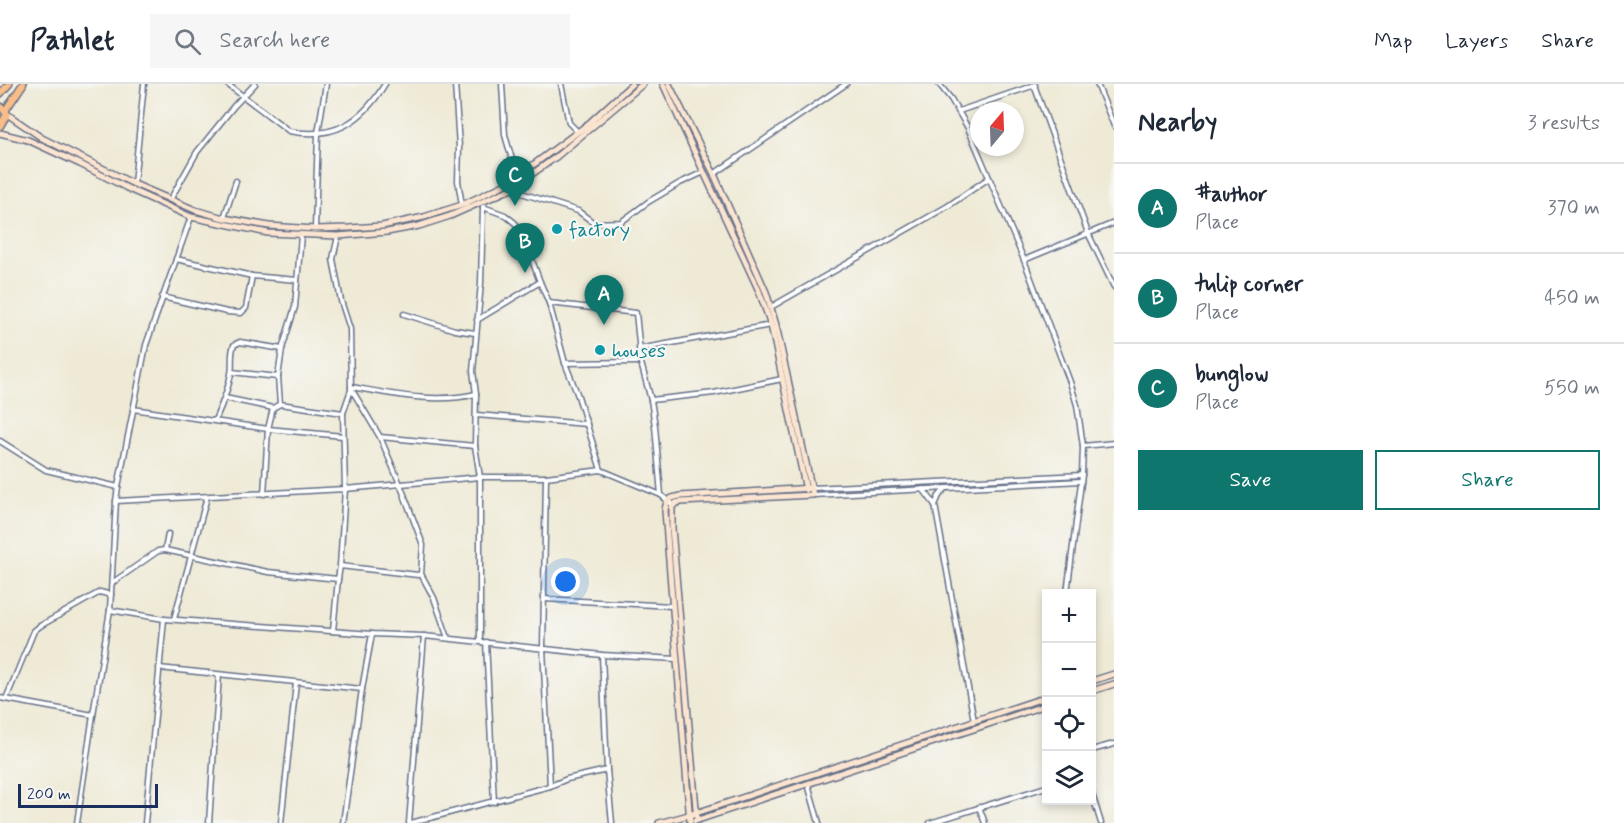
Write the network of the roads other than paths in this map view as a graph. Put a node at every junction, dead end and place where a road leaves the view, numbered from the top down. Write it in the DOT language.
graph roads {
  1 [pos="9,84"];
  2 [pos="23,84"];
  3 [pos="144,84"];
  4 [pos="227,84"];
  5 [pos="255,84"];
  6 [pos="326,84"];
  7 [pos="385,84"];
  8 [pos="455,84"];
  9 [pos="502,84"];
  10 [pos="561,84"];
  11 [pos="632,84"];
  12 [pos="643,84"];
  13 [pos="663,84"];
  14 [pos="669,84"];
  15 [pos="846,84"];
  16 [pos="939,84"];
  17 [pos="1035,84"];
  18 [pos="1097,84"];
  19 [pos="0,94"];
  20 [pos="243,97"];
  21 [pos="4,111"];
  22 [pos="959,111"];
  23 [pos="0,126"];
  24 [pos="1114,126"];
  25 [pos="578,132"];
  26 [pos="0,133"];
  27 [pos="318,134"];
  28 [pos="704,172"];
  29 [pos="714,174"];
  30 [pos="517,177"];
  31 [pos="989,177"];
  32 [pos="236,181"];
  33 [pos="134,184"];
  34 [pos="511,189"];
  35 [pos="170,200"];
  36 [pos="462,205"];
  37 [pos="483,205"];
  38 [pos="191,217"];
  39 [pos="224,218"];
  40 [pos="1114,223"];
  41 [pos="315,229"];
  42 [pos="1088,233"];
  43 [pos="301,235"];
  44 [pos="338,236"];
  45 [pos="176,259"];
  46 [pos="1024,260"];
  47 [pos="252,276"];
  48 [pos="297,280"];
  49 [pos="540,282"];
  50 [pos="1114,287"];
  51 [pos="162,297"];
  52 [pos="549,303"];
  53 [pos="771,307"];
  54 [pos="404,314"];
  55 [pos="477,320"];
  56 [pos="771,325"];
  57 [pos="475,333"];
  58 [pos="282,349"];
  59 [pos="639,349"];
  60 [pos="636,362"];
  61 [pos="565,363"];
  62 [pos="232,372"];
  63 [pos="278,377"];
  64 [pos="782,379"];
  65 [pos="351,388"];
  66 [pos="476,394"];
  67 [pos="225,398"];
  68 [pos="651,400"];
  69 [pos="280,404"];
  70 [pos="273,408"];
  71 [pos="133,409"];
  72 [pos="343,413"];
  73 [pos="476,415"];
  74 [pos="215,420"];
  75 [pos="587,423"];
  76 [pos="268,429"];
  77 [pos="343,436"];
  78 [pos="380,437"];
  79 [pos="0,441"];
  80 [pos="1114,443"];
  81 [pos="475,446"];
  82 [pos="1083,446"];
  83 [pos="601,470"];
  84 [pos="1082,475"];
  85 [pos="480,477"];
  86 [pos="546,477"];
  87 [pos="1081,481"];
  88 [pos="400,484"];
  89 [pos="118,487"];
  90 [pos="946,487"];
  91 [pos="345,489"];
  92 [pos="923,489"];
  93 [pos="813,491"];
  94 [pos="806,492"];
  95 [pos="264,494"];
  96 [pos="661,495"];
  97 [pos="207,497"];
  98 [pos="668,500"];
  99 [pos="116,501"];
  100 [pos="673,505"];
  101 [pos="935,505"];
  102 [pos="168,534"];
  103 [pos="165,550"];
  104 [pos="191,556"];
  105 [pos="340,566"];
  106 [pos="421,574"];
  107 [pos="338,579"];
  108 [pos="112,584"];
  109 [pos="1068,589"];
  110 [pos="111,595"];
  111 [pos="544,599"];
  112 [pos="672,606"];
  113 [pos="110,610"];
  114 [pos="164,619"];
  115 [pos="174,619"];
  116 [pos="333,631"];
  117 [pos="372,634"];
  118 [pos="424,636"];
  119 [pos="448,638"];
  120 [pos="483,642"];
  121 [pos="679,642"];
  122 [pos="543,648"];
  123 [pos="602,655"];
  124 [pos="677,659"];
  125 [pos="159,668"];
  126 [pos="1114,674"];
  127 [pos="219,675"];
  128 [pos="1096,680"];
  129 [pos="296,683"];
  130 [pos="1114,684"];
  131 [pos="362,689"];
  132 [pos="1096,690"];
  133 [pos="1044,697"];
  134 [pos="0,698"];
  135 [pos="6,699"];
  136 [pos="1042,707"];
  137 [pos="93,715"];
  138 [pos="974,721"];
  139 [pos="1114,744"];
  140 [pos="1096,749"];
  141 [pos="607,770"];
  142 [pos="808,784"];
  143 [pos="550,786"];
  144 [pos="1042,788"];
  145 [pos="494,802"];
  146 [pos="1095,805"];
  147 [pos="979,807"];
  148 [pos="692,814"];
  149 [pos="692,822"];
  150 [pos="77,823"];
  151 [pos="145,823"];
  152 [pos="209,823"];
  153 [pos="281,823"];
  154 [pos="343,823"];
  155 [pos="410,823"];
  156 [pos="612,823"];
  157 [pos="658,823"];
  158 [pos="819,823"];
  159 [pos="930,823"];
  160 [pos="985,823"];
  161 [pos="1101,823"];
  1 -- 19 [label="main road"];
  2 -- 21 [label="main road"];
  3 -- 33 [label="street"];
  4 -- 20 [label="street"];
  5 -- 20 [label="street"];
  6 -- 27 [label="street"];
  7 -- 27 [label="street"];
  8 -- 36 [label="street"];
  9 -- 30 [label="street"];
  10 -- 25 [label="street"];
  11 -- 25 [label="main road"];
  12 -- 34 [label="main road"];
  13 -- 28 [label="main road"];
  14 -- 29 [label="main road"];
  15 -- 29 [label="street"];
  16 -- 22 [label="street"];
  17 -- 22 [label="street"];
  17 -- 42 [label="street"];
  18 -- 24 [label="street"];
  20 -- 27 [label="street"];
  20 -- 35 [label="street"];
  21 -- 23 [label="main road"];
  21 -- 33 [label="main road"];
  22 -- 31 [label="street"];
  25 -- 30 [label="main road"];
  26 -- 38 [label="main road"];
  27 -- 41 [label="street"];
  28 -- 34 [label="street"];
  28 -- 56 [label="main road"];
  29 -- 53 [label="main road"];
  30 -- 36 [label="main road"];
  31 -- 46 [label="street"];
  31 -- 53 [label="street"];
  32 -- 39 [label="street"];
  33 -- 35 [label="main road"];
  34 -- 37 [label="main road"];
  35 -- 39 [label="main road"];
  36 -- 41 [label="main road"];
  37 -- 44 [label="main road"];
  37 -- 49 [label="street"];
  37 -- 55 [label="street"];
  38 -- 43 [label="main road"];
  38 -- 45 [label="street"];
  39 -- 41 [label="main road"];
  40 -- 42 [label="street"];
  42 -- 46 [label="street"];
  42 -- 50 [label="street"];
  43 -- 44 [label="main road"];
  43 -- 48 [label="street"];
  44 -- 65 [label="street"];
  45 -- 47 [label="street"];
  45 -- 51 [label="street"];
  46 -- 82 [label="street"];
  47 -- 48 [label="street"];
  47 -- 51 [label="street"];
  48 -- 58 [label="street"];
  49 -- 52 [label="street"];
  49 -- 55 [label="street"];
  51 -- 71 [label="street"];
  52 -- 59 [label="street"];
  52 -- 61 [label="street"];
  53 -- 93 [label="main road"];
  54 -- 57 [label="street"];
  55 -- 57 [label="street"];
  56 -- 59 [label="street"];
  56 -- 64 [label="main road"];
  57 -- 66 [label="street"];
  58 -- 62 [label="street"];
  58 -- 63 [label="street"];
  59 -- 68 [label="street"];
  60 -- 61 [label="street"];
  61 -- 75 [label="street"];
  62 -- 63 [label="street"];
  62 -- 67 [label="street"];
  63 -- 69 [label="street"];
  64 -- 68 [label="street"];
  64 -- 94 [label="main road"];
  65 -- 66 [label="street"];
  65 -- 72 [label="street"];
  65 -- 78 [label="street"];
  66 -- 73 [label="street"];
  67 -- 70 [label="street"];
  67 -- 74 [label="street"];
  68 -- 96 [label="street"];
  69 -- 70 [label="street"];
  69 -- 72 [label="street"];
  70 -- 76 [label="street"];
  71 -- 74 [label="street"];
  71 -- 89 [label="street"];
  72 -- 77 [label="street"];
  73 -- 75 [label="street"];
  73 -- 81 [label="street"];
  74 -- 76 [label="street"];
  75 -- 83 [label="street"];
  76 -- 77 [label="street"];
  76 -- 95 [label="street"];
  77 -- 91 [label="street"];
  78 -- 81 [label="street"];
  78 -- 88 [label="street"];
  79 -- 89 [label="street"];
  80 -- 82 [label="street"];
  81 -- 85 [label="street"];
  82 -- 84 [label="street"];
  83 -- 86 [label="street"];
  83 -- 96 [label="street"];
  84 -- 87 [label="street"];
  84 -- 93 [label="street"];
  85 -- 86 [label="street"];
  85 -- 88 [label="street"];
  85 -- 120 [label="street"];
  86 -- 111 [label="street"];
  87 -- 90 [label="street"];
  87 -- 109 [label="street"];
  88 -- 91 [label="street"];
  88 -- 106 [label="street"];
  89 -- 99 [label="street"];
  90 -- 92 [label="street"];
  90 -- 101 [label="street"];
  91 -- 95 [label="street"];
  91 -- 105 [label="street"];
  92 -- 93 [label="street"];
  92 -- 101 [label="street"];
  93 -- 94 [label="main road"];
  94 -- 98 [label="main road"];
  94 -- 100 [label="main road"];
  95 -- 97 [label="street"];
  96 -- 98 [label="street"];
  97 -- 99 [label="street"];
  97 -- 104 [label="street"];
  98 -- 100 [label="street"];
  98 -- 112 [label="main road"];
  99 -- 108 [label="street"];
  100 -- 121 [label="main road"];
  101 -- 138 [label="street"];
  102 -- 103 [label="street"];
  103 -- 104 [label="street"];
  103 -- 108 [label="street"];
  104 -- 107 [label="street"];
  104 -- 115 [label="street"];
  105 -- 106 [label="street"];
  105 -- 107 [label="street"];
  106 -- 119 [label="street"];
  107 -- 116 [label="street"];
  108 -- 110 [label="street"];
  110 -- 113 [label="street"];
  110 -- 135 [label="street"];
  111 -- 112 [label="street"];
  111 -- 122 [label="street"];
  112 -- 121 [label="main road"];
  113 -- 114 [label="street"];
  113 -- 137 [label="street"];
  114 -- 115 [label="street"];
  114 -- 125 [label="street"];
  115 -- 116 [label="street"];
  116 -- 117 [label="street"];
  117 -- 118 [label="street"];
  117 -- 131 [label="street"];
  118 -- 119 [label="street"];
  118 -- 155 [label="street"];
  119 -- 120 [label="street"];
  120 -- 122 [label="street"];
  120 -- 145 [label="street"];
  121 -- 124 [label="main road"];
  121 -- 148 [label="main road"];
  122 -- 123 [label="street"];
  122 -- 143 [label="street"];
  123 -- 124 [label="street"];
  123 -- 141 [label="street"];
  124 -- 148 [label="main road"];
  125 -- 127 [label="street"];
  125 -- 151 [label="street"];
  126 -- 128 [label="main road"];
  127 -- 129 [label="street"];
  127 -- 152 [label="street"];
  129 -- 131 [label="street"];
  129 -- 153 [label="street"];
  130 -- 132 [label="main road"];
  131 -- 154 [label="street"];
  133 -- 138 [label="main road"];
  134 -- 135 [label="street"];
  135 -- 137 [label="street"];
  136 -- 142 [label="main road"];
  137 -- 150 [label="street"];
  138 -- 148 [label="main road"];
  139 -- 140 [label="street"];
  141 -- 143 [label="street"];
  141 -- 156 [label="street"];
  142 -- 149 [label="main road"];
  142 -- 158 [label="street"];
  143 -- 145 [label="street"];
  144 -- 147 [label="street"];
  145 -- 155 [label="street"];
  146 -- 161 [label="street"];
  147 -- 159 [label="street"];
  147 -- 160 [label="street"];
  148 -- 149 [label="main road"];
  148 -- 157 [label="main road"];
}
